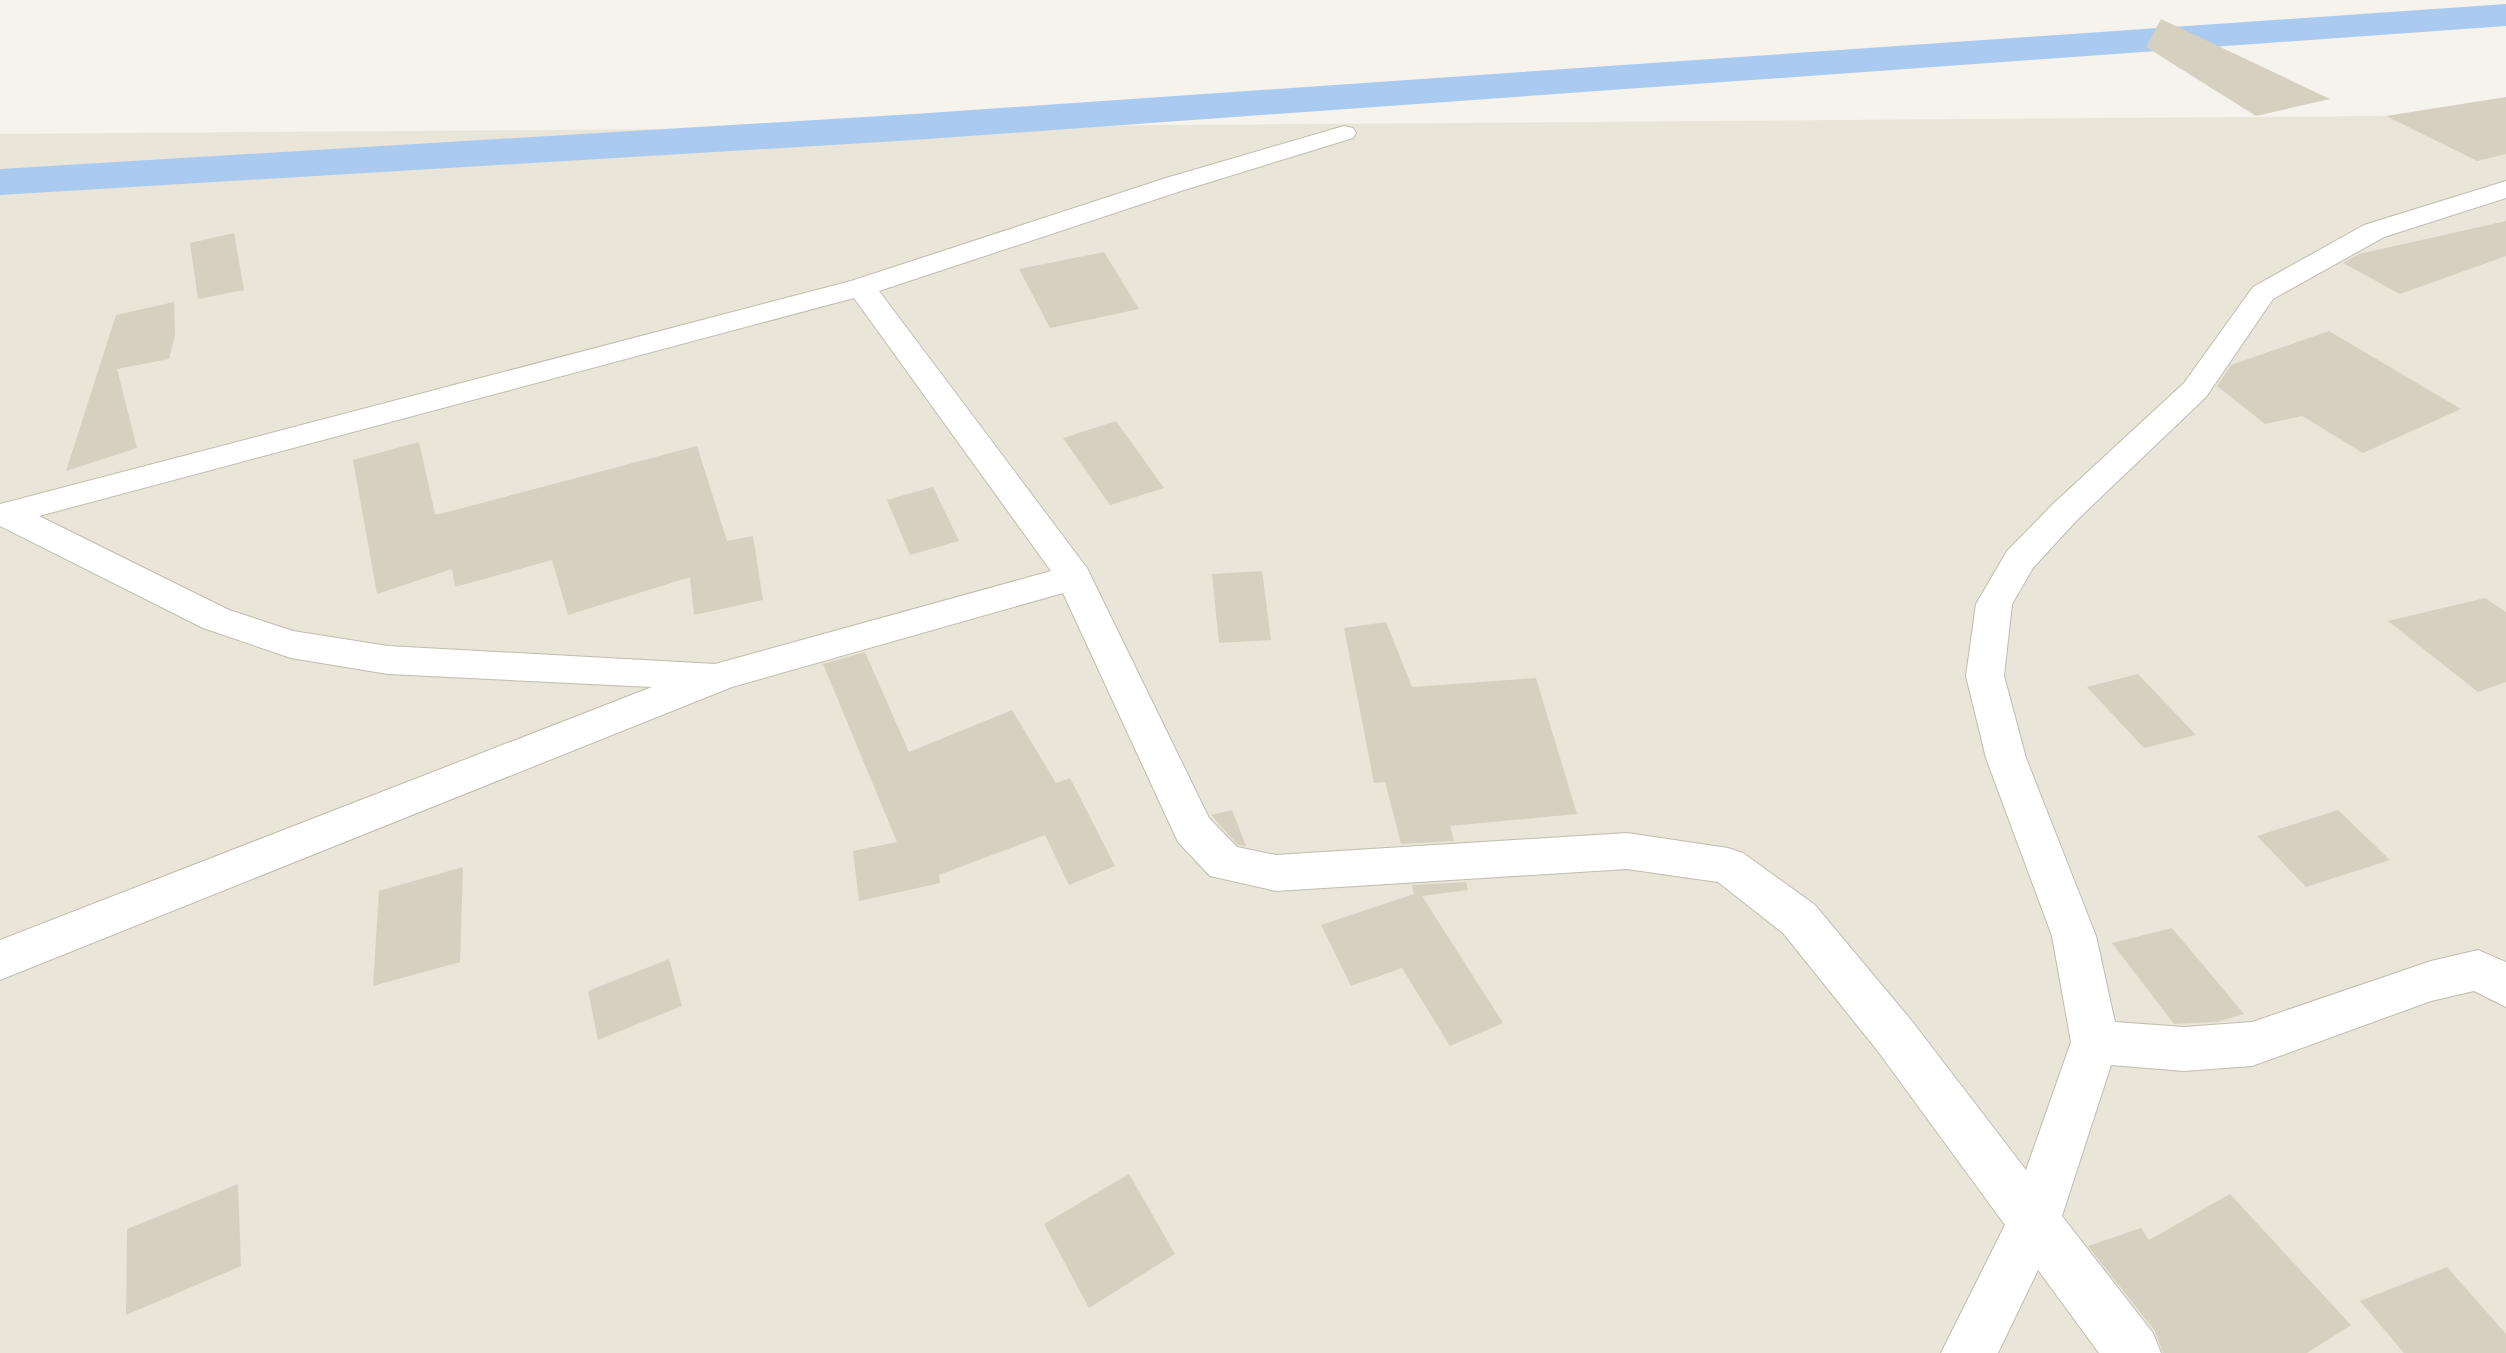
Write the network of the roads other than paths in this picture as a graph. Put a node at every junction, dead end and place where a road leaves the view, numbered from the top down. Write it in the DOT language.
graph roads {
  1 [pos="1343,133"];
  2 [pos="2506,189"];
  3 [pos="861,287"];
  4 [pos="3,515"];
  5 [pos="1074,577"];
  6 [pos="721,676"];
  7 [pos="0,960"];
  8 [pos="2496,970"];
  9 [pos="2095,1042"];
  10 [pos="2034,1222"];
  11 [pos="1969,1353"];
  12 [pos="2133,1353"];
  1 -- 3 [label="street"];
  2 -- 9 [label="street"];
  3 -- 4 [label="street"];
  3 -- 5 [label="street"];
  4 -- 6 [label="street"];
  5 -- 6 [label="street"];
  5 -- 10 [label="street"];
  6 -- 7 [label="street"];
  8 -- 9 [label="street"];
  9 -- 10 [label="street"];
  10 -- 11 [label="street"];
  10 -- 12 [label="street"];
}
